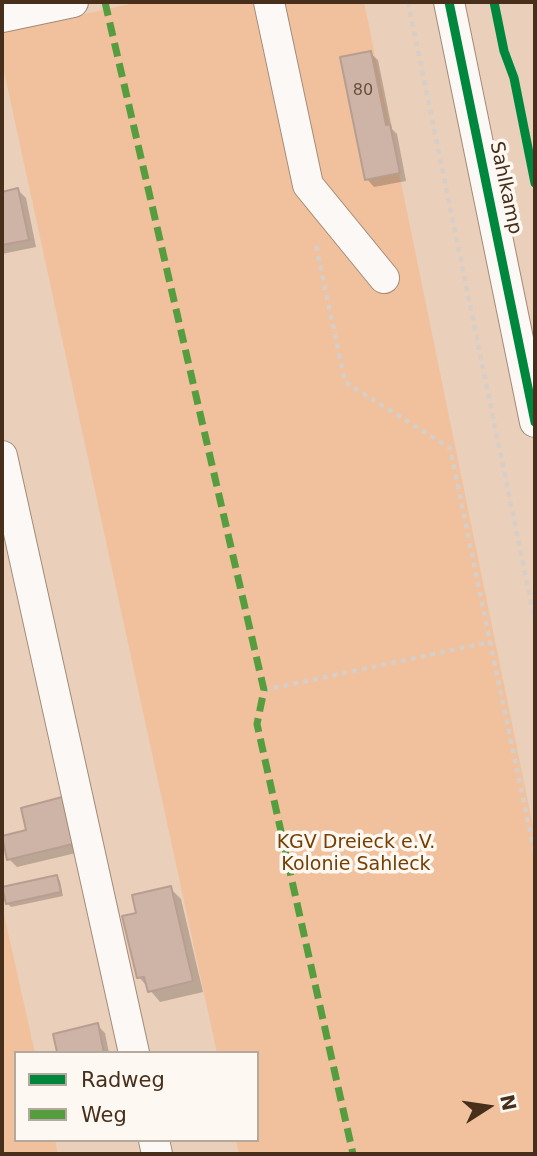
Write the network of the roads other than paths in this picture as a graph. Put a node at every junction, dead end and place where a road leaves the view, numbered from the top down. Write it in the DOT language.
graph roads {
  1 [pos="73,2"];
  2 [pos="269,2"];
  3 [pos="449,2"];
  4 [pos="2,17"];
  5 [pos="384,278"];
  6 [pos="535,422"];
  7 [pos="2,456"];
  8 [pos="134,1051"];
  1 -- 4 [label="street"];
  2 -- 5 [label="street"];
  3 -- 6 [label="street, Sahlkamp"];
  7 -- 8 [label="street"];
}
